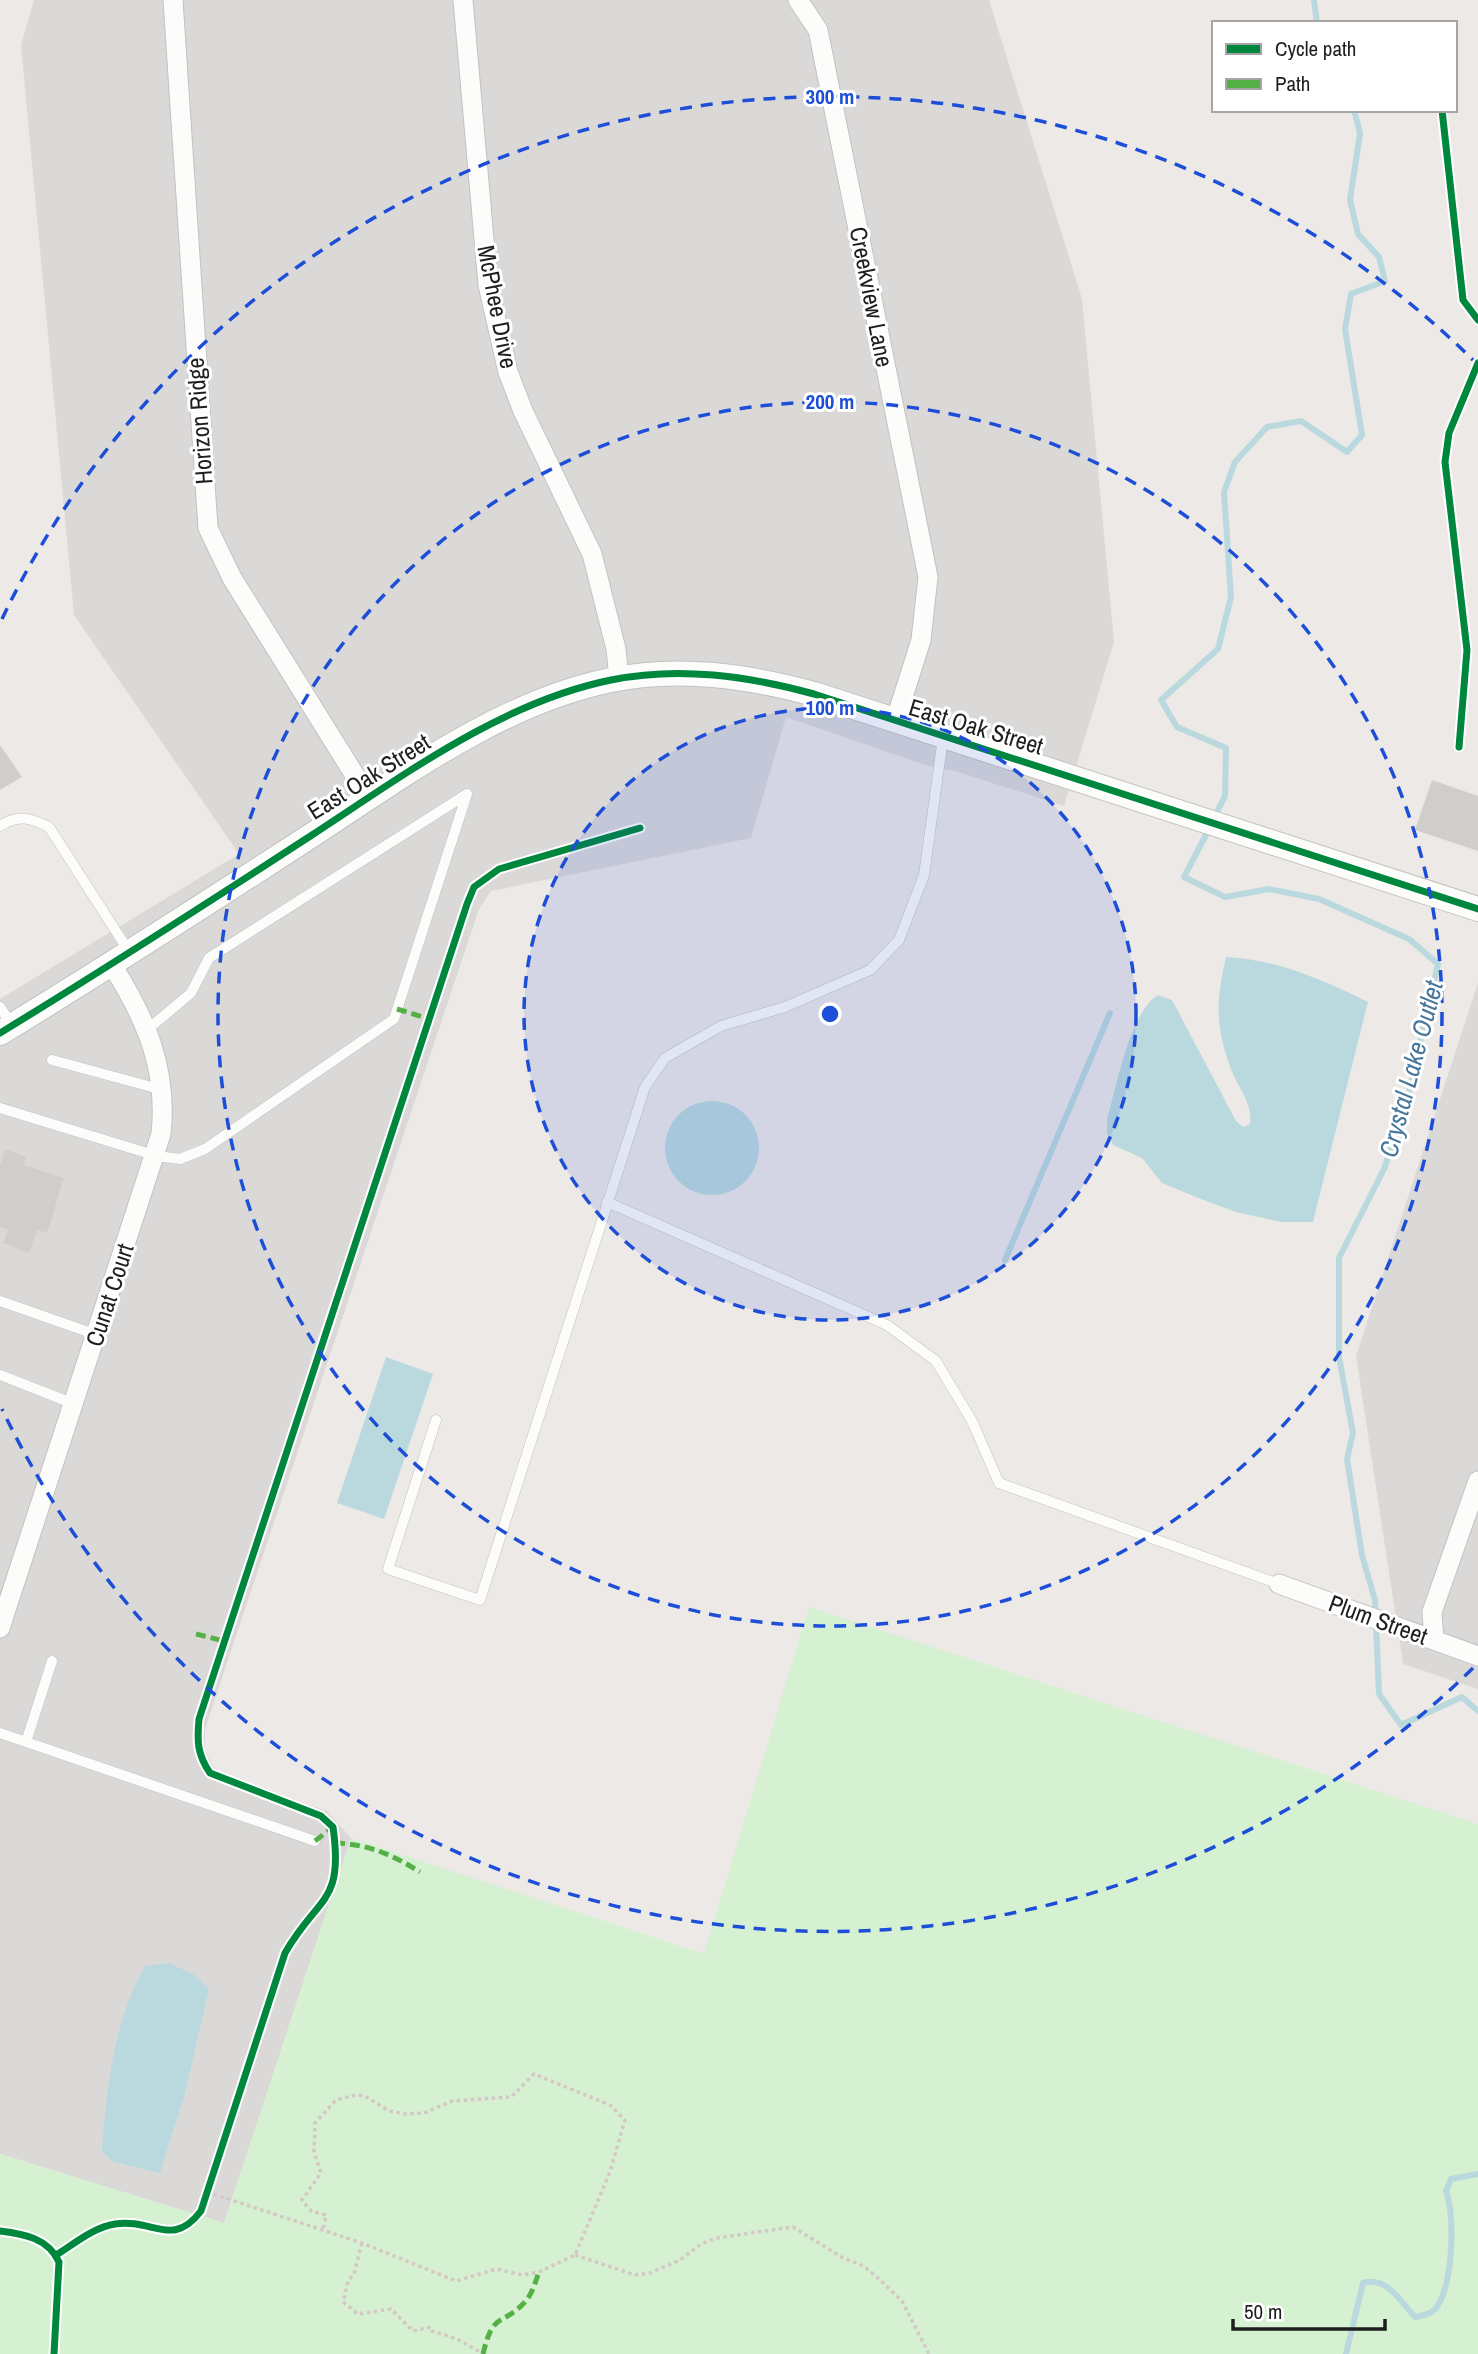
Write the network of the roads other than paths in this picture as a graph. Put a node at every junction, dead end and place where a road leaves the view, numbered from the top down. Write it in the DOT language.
graph roads {
  1 [pos="173,0"];
  2 [pos="463,0"];
  3 [pos="797,0"];
  4 [pos="620,678"];
  5 [pos="895,722"];
  6 [pos="943,737"];
  7 [pos="369,798"];
  8 [pos="0,826"];
  9 [pos="1478,909"];
  10 [pos="121,959"];
  11 [pos="4,1022"];
  12 [pos="148,1029"];
  13 [pos="52,1060"];
  14 [pos="163,1091"];
  15 [pos="0,1108"];
  16 [pos="157,1156"];
  17 [pos="607,1202"];
  18 [pos="0,1301"];
  19 [pos="97,1335"];
  20 [pos="0,1375"];
  21 [pos="74,1404"];
  22 [pos="436,1419"];
  23 [pos="1478,1481"];
  24 [pos="1279,1584"];
  25 [pos="0,1628"];
  26 [pos="1434,1640"];
  27 [pos="1478,1656"];
  28 [pos="52,1661"];
  29 [pos="0,1733"];
  30 [pos="26,1742"];
  31 [pos="315,1841"];
  1 -- 7 [label="street, Horizon Ridge"];
  2 -- 4 [label="street, McPhee Drive"];
  3 -- 5 [label="street, Creekview Lane"];
  4 -- 5 [label="street, East Oak Street"];
  4 -- 7 [label="street, East Oak Street"];
  5 -- 6 [label="street, East Oak Street"];
  6 -- 9 [label="street, East Oak Street"];
  6 -- 17 [label="lane"];
  7 -- 10 [label="street, East Oak Street"];
  8 -- 10 [label="lane"];
  10 -- 11 [label="street, East Oak Street"];
  10 -- 12 [label="street, Cunat Court"];
  12 -- 14 [label="street, Cunat Court"];
  12 -- 16 [label="lane"];
  13 -- 14 [label="lane"];
  14 -- 16 [label="street, Cunat Court"];
  15 -- 16 [label="lane"];
  16 -- 19 [label="street, Cunat Court"];
  17 -- 22 [label="lane"];
  17 -- 24 [label="lane"];
  18 -- 19 [label="lane"];
  19 -- 21 [label="street, Cunat Court"];
  20 -- 21 [label="lane"];
  21 -- 25 [label="street, Cunat Court"];
  23 -- 26 [label="street"];
  24 -- 26 [label="street, Plum Street"];
  26 -- 27 [label="street, Plum Street"];
  28 -- 30 [label="lane"];
  29 -- 30 [label="lane"];
  30 -- 31 [label="lane"];
}
